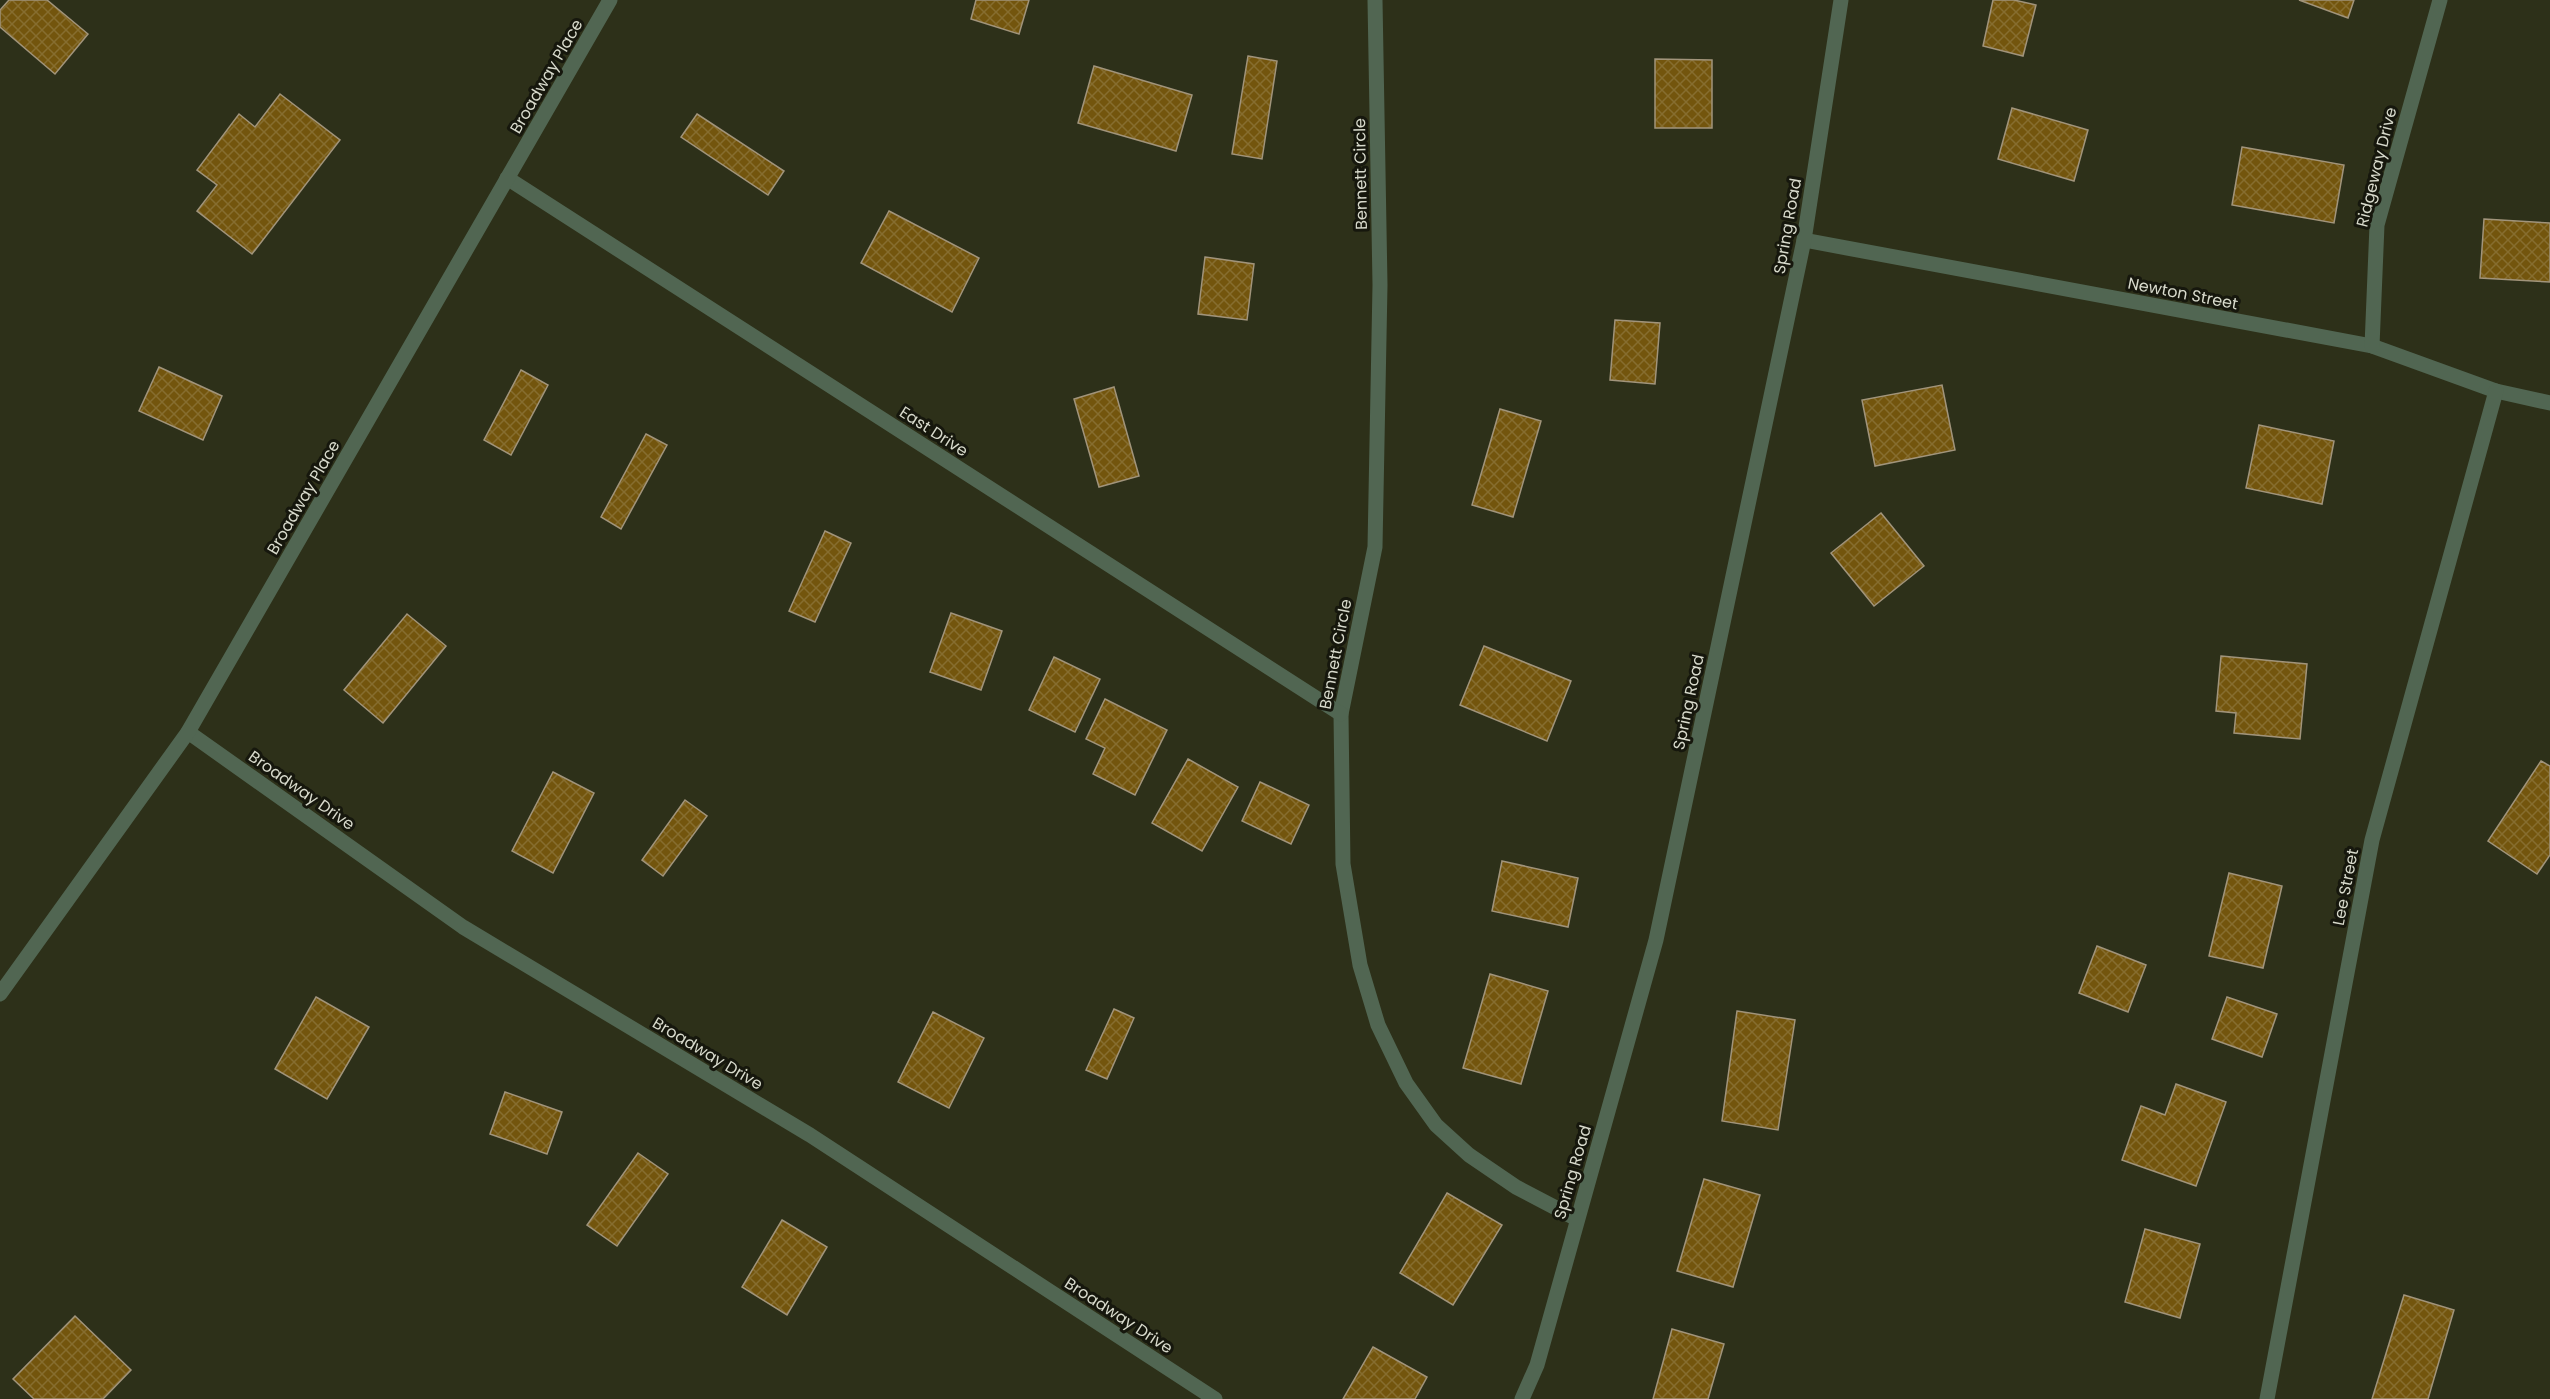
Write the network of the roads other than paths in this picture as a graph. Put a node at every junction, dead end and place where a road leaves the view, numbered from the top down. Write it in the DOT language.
graph roads {
  1 [pos="610,0"];
  2 [pos="1375,0"];
  3 [pos="1841,0"];
  4 [pos="2440,0"];
  5 [pos="507,178"];
  6 [pos="1804,240"];
  7 [pos="2372,346"];
  8 [pos="2496,391"];
  9 [pos="2550,403"];
  10 [pos="1341,714"];
  11 [pos="188,732"];
  12 [pos="0,994"];
  13 [pos="1577,1220"];
  14 [pos="1215,1399"];
  15 [pos="1522,1399"];
  16 [pos="2267,1399"];
  1 -- 5 [label="street, Broadway Place"];
  2 -- 10 [label="street, Bennett Circle"];
  3 -- 6 [label="street, Spring Road"];
  4 -- 7 [label="street, Ridgeway Drive"];
  5 -- 10 [label="street, East Drive"];
  5 -- 11 [label="street, Broadway Place"];
  6 -- 7 [label="street, Newton Street"];
  6 -- 13 [label="street, Spring Road"];
  7 -- 8 [label="street, Newton Street"];
  8 -- 9 [label="street, Newton Street"];
  8 -- 16 [label="street, Lee Street"];
  10 -- 13 [label="street, Bennett Circle"];
  11 -- 12 [label="street, Broadway Place"];
  11 -- 14 [label="street, Broadway Drive"];
  13 -- 15 [label="street, Spring Road"];
}
